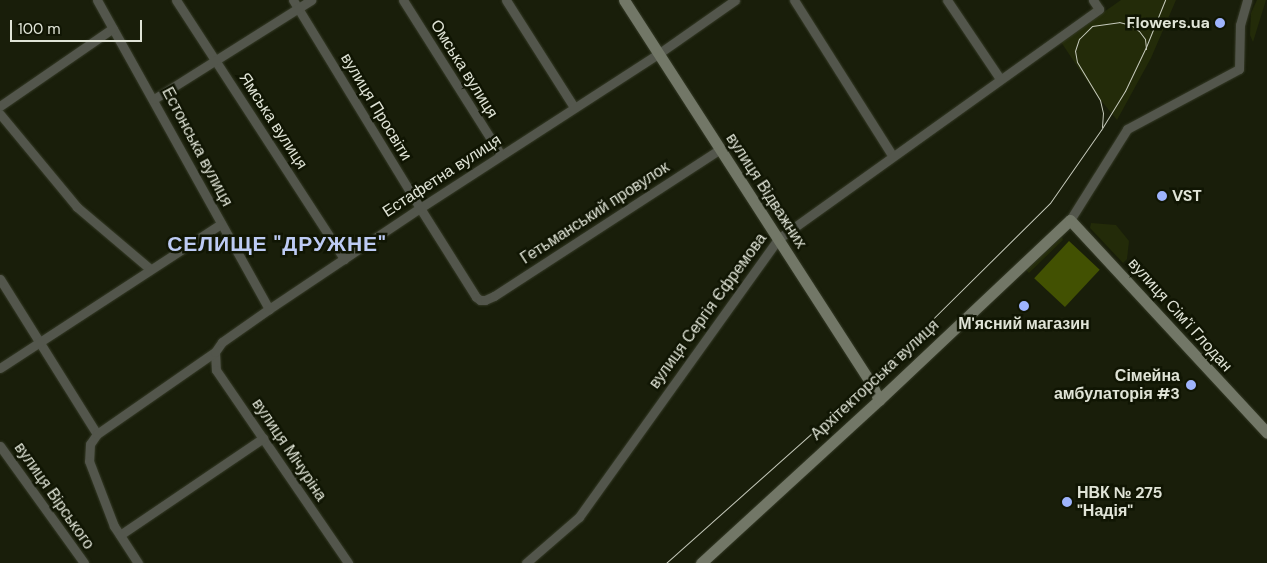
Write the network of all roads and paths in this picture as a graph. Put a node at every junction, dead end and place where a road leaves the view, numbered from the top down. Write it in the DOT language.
graph roads {
  1 [pos="97,0"];
  2 [pos="176,0"];
  3 [pos="311,0"];
  4 [pos="403,0"];
  5 [pos="506,0"];
  6 [pos="624,0"];
  7 [pos="735,0"];
  8 [pos="794,0"];
  9 [pos="947,0"];
  10 [pos="1093,0"];
  11 [pos="1247,0"];
  12 [pos="296,4"];
  13 [pos="113,28"];
  14 [pos="658,54"];
  15 [pos="216,61"];
  16 [pos="1000,79"];
  17 [pos="154,99"];
  18 [pos="0,106"];
  19 [pos="574,108"];
  20 [pos="0,114"];
  21 [pos="719,150"];
  22 [pos="501,155"];
  23 [pos="892,155"];
  24 [pos="420,208"];
  25 [pos="1070,220"];
  26 [pos="221,224"];
  27 [pos="778,238"];
  28 [pos="344,259"];
  29 [pos="150,269"];
  30 [pos="0,279"];
  31 [pos="486,300"];
  32 [pos="269,309"];
  33 [pos="40,340"];
  34 [pos="215,352"];
  35 [pos="0,368"];
  36 [pos="879,400"];
  37 [pos="1267,433"];
  38 [pos="97,434"];
  39 [pos="263,438"];
  40 [pos="0,446"];
  41 [pos="120,535"];
  42 [pos="84,563"];
  43 [pos="138,563"];
  44 [pos="348,563"];
  45 [pos="526,563"];
  46 [pos="701,563"];
  1 -- 13 [label="street, Естонська вулиця"];
  2 -- 15 [label="street, Ямська вулиця"];
  3 -- 12 [label="street"];
  4 -- 22 [label="street, Омська вулиця"];
  5 -- 19 [label="street"];
  6 -- 14 [label="street, вулиця Відважних"];
  7 -- 14 [label="street, Естафетна вулиця"];
  8 -- 23 [label="street"];
  9 -- 16 [label="street"];
  10 -- 16 [label="street, вулиця Сергія Єфремова"];
  11 -- 25 [label="street"];
  12 -- 15 [label="street"];
  12 -- 24 [label="street, вулиця Просвіти"];
  13 -- 17 [label="street, Естонська вулиця"];
  13 -- 18 [label="street"];
  14 -- 19 [label="street, Естафетна вулиця"];
  14 -- 21 [label="street, вулиця Відважних"];
  15 -- 17 [label="street"];
  15 -- 28 [label="street, Ямська вулиця"];
  16 -- 23 [label="street, вулиця Сергія Єфремова"];
  17 -- 26 [label="street, Естонська вулиця"];
  19 -- 22 [label="street, Естафетна вулиця"];
  20 -- 29 [label="street"];
  21 -- 27 [label="street, вулиця Відважних"];
  21 -- 31 [label="street, Гетьманський провулок"];
  22 -- 24 [label="street, Естафетна вулиця"];
  23 -- 27 [label="street, вулиця Сергія Єфремова"];
  24 -- 28 [label="street, Естафетна вулиця"];
  24 -- 31 [label="street, вулиця Просвіти"];
  25 -- 36 [label="street, Архітекторська вулиця"];
  25 -- 37 [label="street, вулиця Сім'ї Глодан"];
  26 -- 29 [label="street"];
  26 -- 32 [label="street, Естонська вулиця"];
  27 -- 36 [label="street, вулиця Відважних"];
  27 -- 45 [label="street, вулиця Сергія Єфремова"];
  28 -- 32 [label="street, Естафетна вулиця"];
  29 -- 33 [label="street"];
  30 -- 33 [label="street"];
  32 -- 34 [label="street, Естафетна вулиця"];
  33 -- 35 [label="street"];
  33 -- 38 [label="street"];
  34 -- 38 [label="street, Естафетна вулиця"];
  34 -- 39 [label="street, вулиця Мічуріна"];
  36 -- 46 [label="street, Архітекторська вулиця"];
  38 -- 41 [label="street"];
  39 -- 41 [label="street"];
  39 -- 44 [label="street, вулиця Мічуріна"];
  40 -- 42 [label="street, вулиця Вірського"];
  41 -- 43 [label="street"];
}
